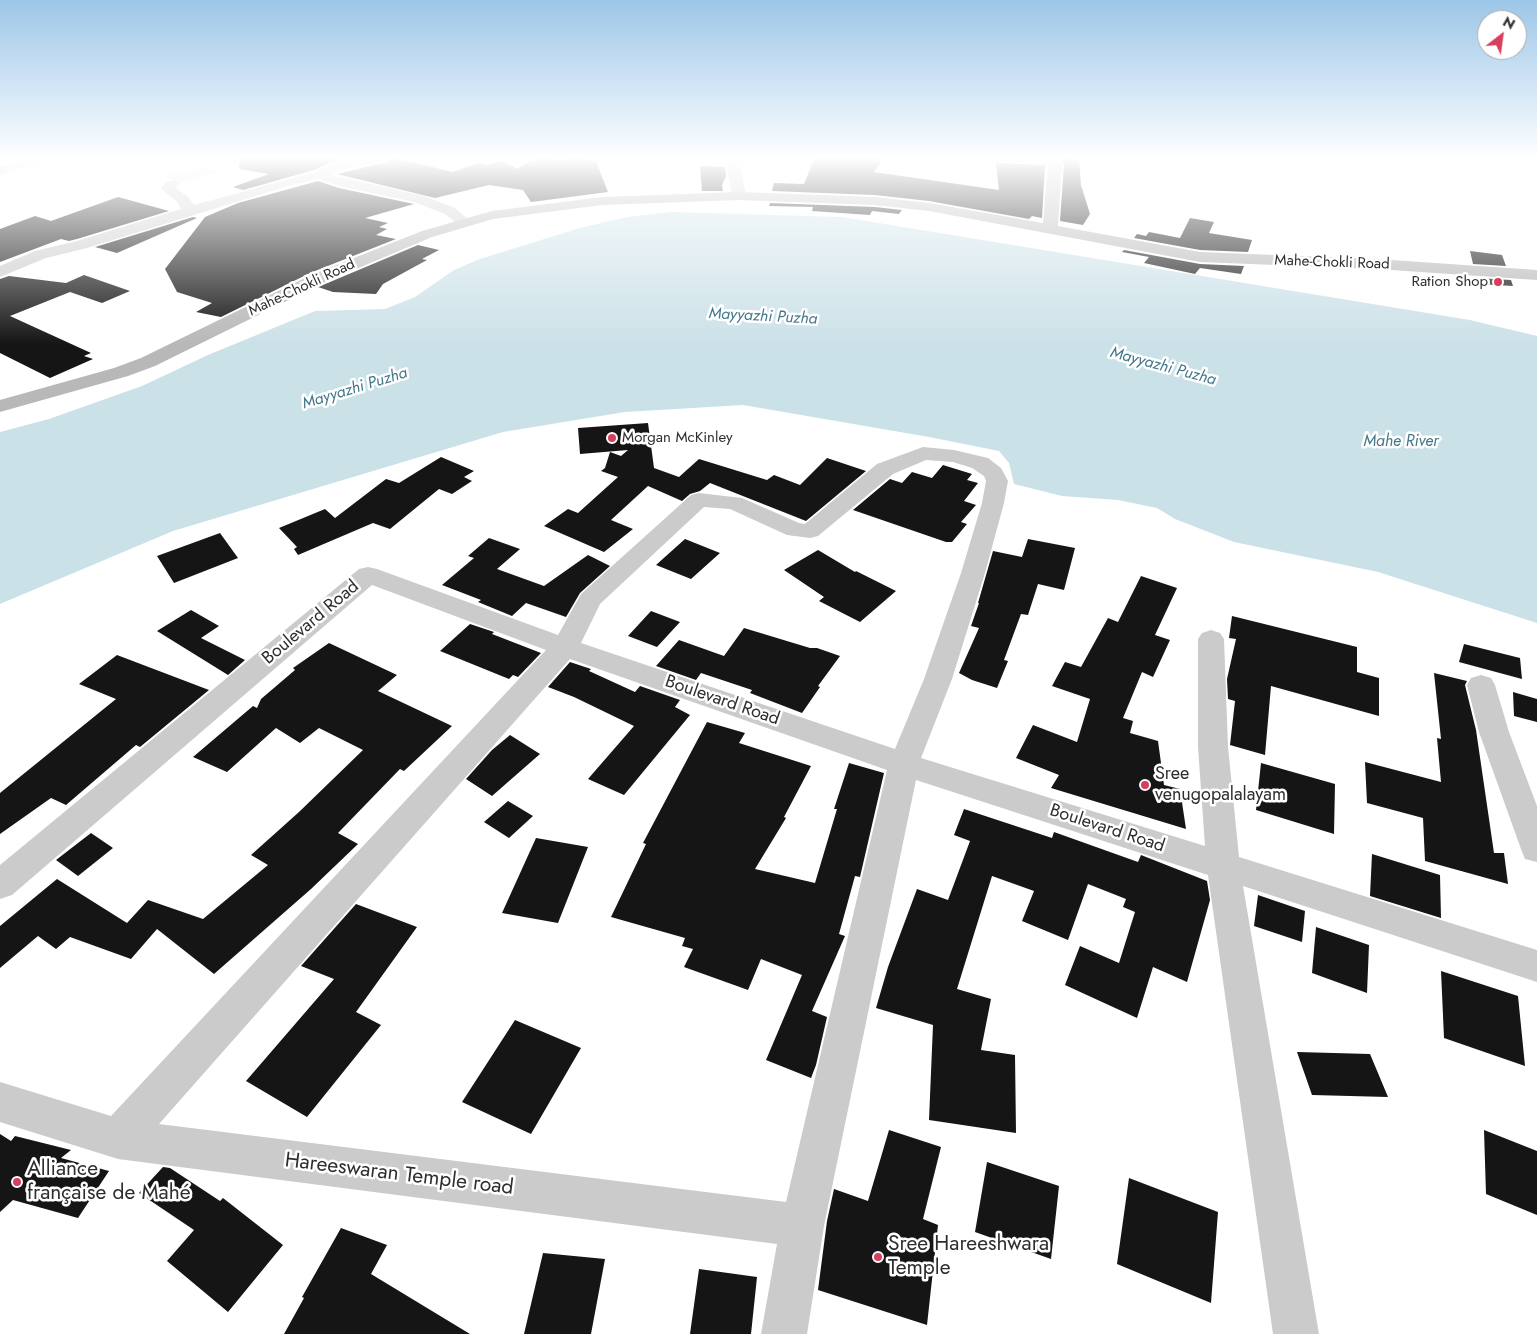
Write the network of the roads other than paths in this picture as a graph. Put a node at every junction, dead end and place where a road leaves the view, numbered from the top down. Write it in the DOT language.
graph roads {
  1 [pos="164,219"];
  2 [pos="461,219"];
  3 [pos="478,219"];
  4 [pos="994,219"];
  5 [pos="1051,219"];
  6 [pos="464,222"];
  7 [pos="1050,229"];
  8 [pos="95,230"];
  9 [pos="41,254"];
  10 [pos="0,272"];
  11 [pos="1537,275"];
  12 [pos="0,406"];
  13 [pos="1211,639"];
  14 [pos="565,647"];
  15 [pos="1481,685"];
  16 [pos="904,764"];
  17 [pos="1537,849"];
  18 [pos="1223,867"];
  19 [pos="0,885"];
  20 [pos="1537,966"];
  21 [pos="0,1102"];
  22 [pos="118,1139"];
  23 [pos="802,1226"];
  24 [pos="784,1334"];
  25 [pos="1296,1334"];
  1 -- 9 [label="street"];
  2 -- 6 [label="street"];
  3 -- 6 [label="street, Mahe-Chokli Road"];
  4 -- 7 [label="street, Mahe-Chokli Road"];
  5 -- 7 [label="street"];
  6 -- 12 [label="street, Mahe-Chokli Road"];
  7 -- 11 [label="street, Mahe-Chokli Road"];
  8 -- 9 [label="street"];
  9 -- 10 [label="street"];
  13 -- 18 [label="street"];
  14 -- 16 [label="street, Boulevard Road"];
  14 -- 16 [label="street"];
  14 -- 19 [label="street, Boulevard Road"];
  14 -- 22 [label="street"];
  15 -- 17 [label="street"];
  16 -- 18 [label="street, Boulevard Road"];
  16 -- 23 [label="street"];
  18 -- 20 [label="street, Boulevard Road"];
  18 -- 25 [label="street"];
  21 -- 22 [label="street, Hareeswaran Temple road"];
  22 -- 23 [label="street, Hareeswaran Temple road"];
  23 -- 24 [label="street"];
}
